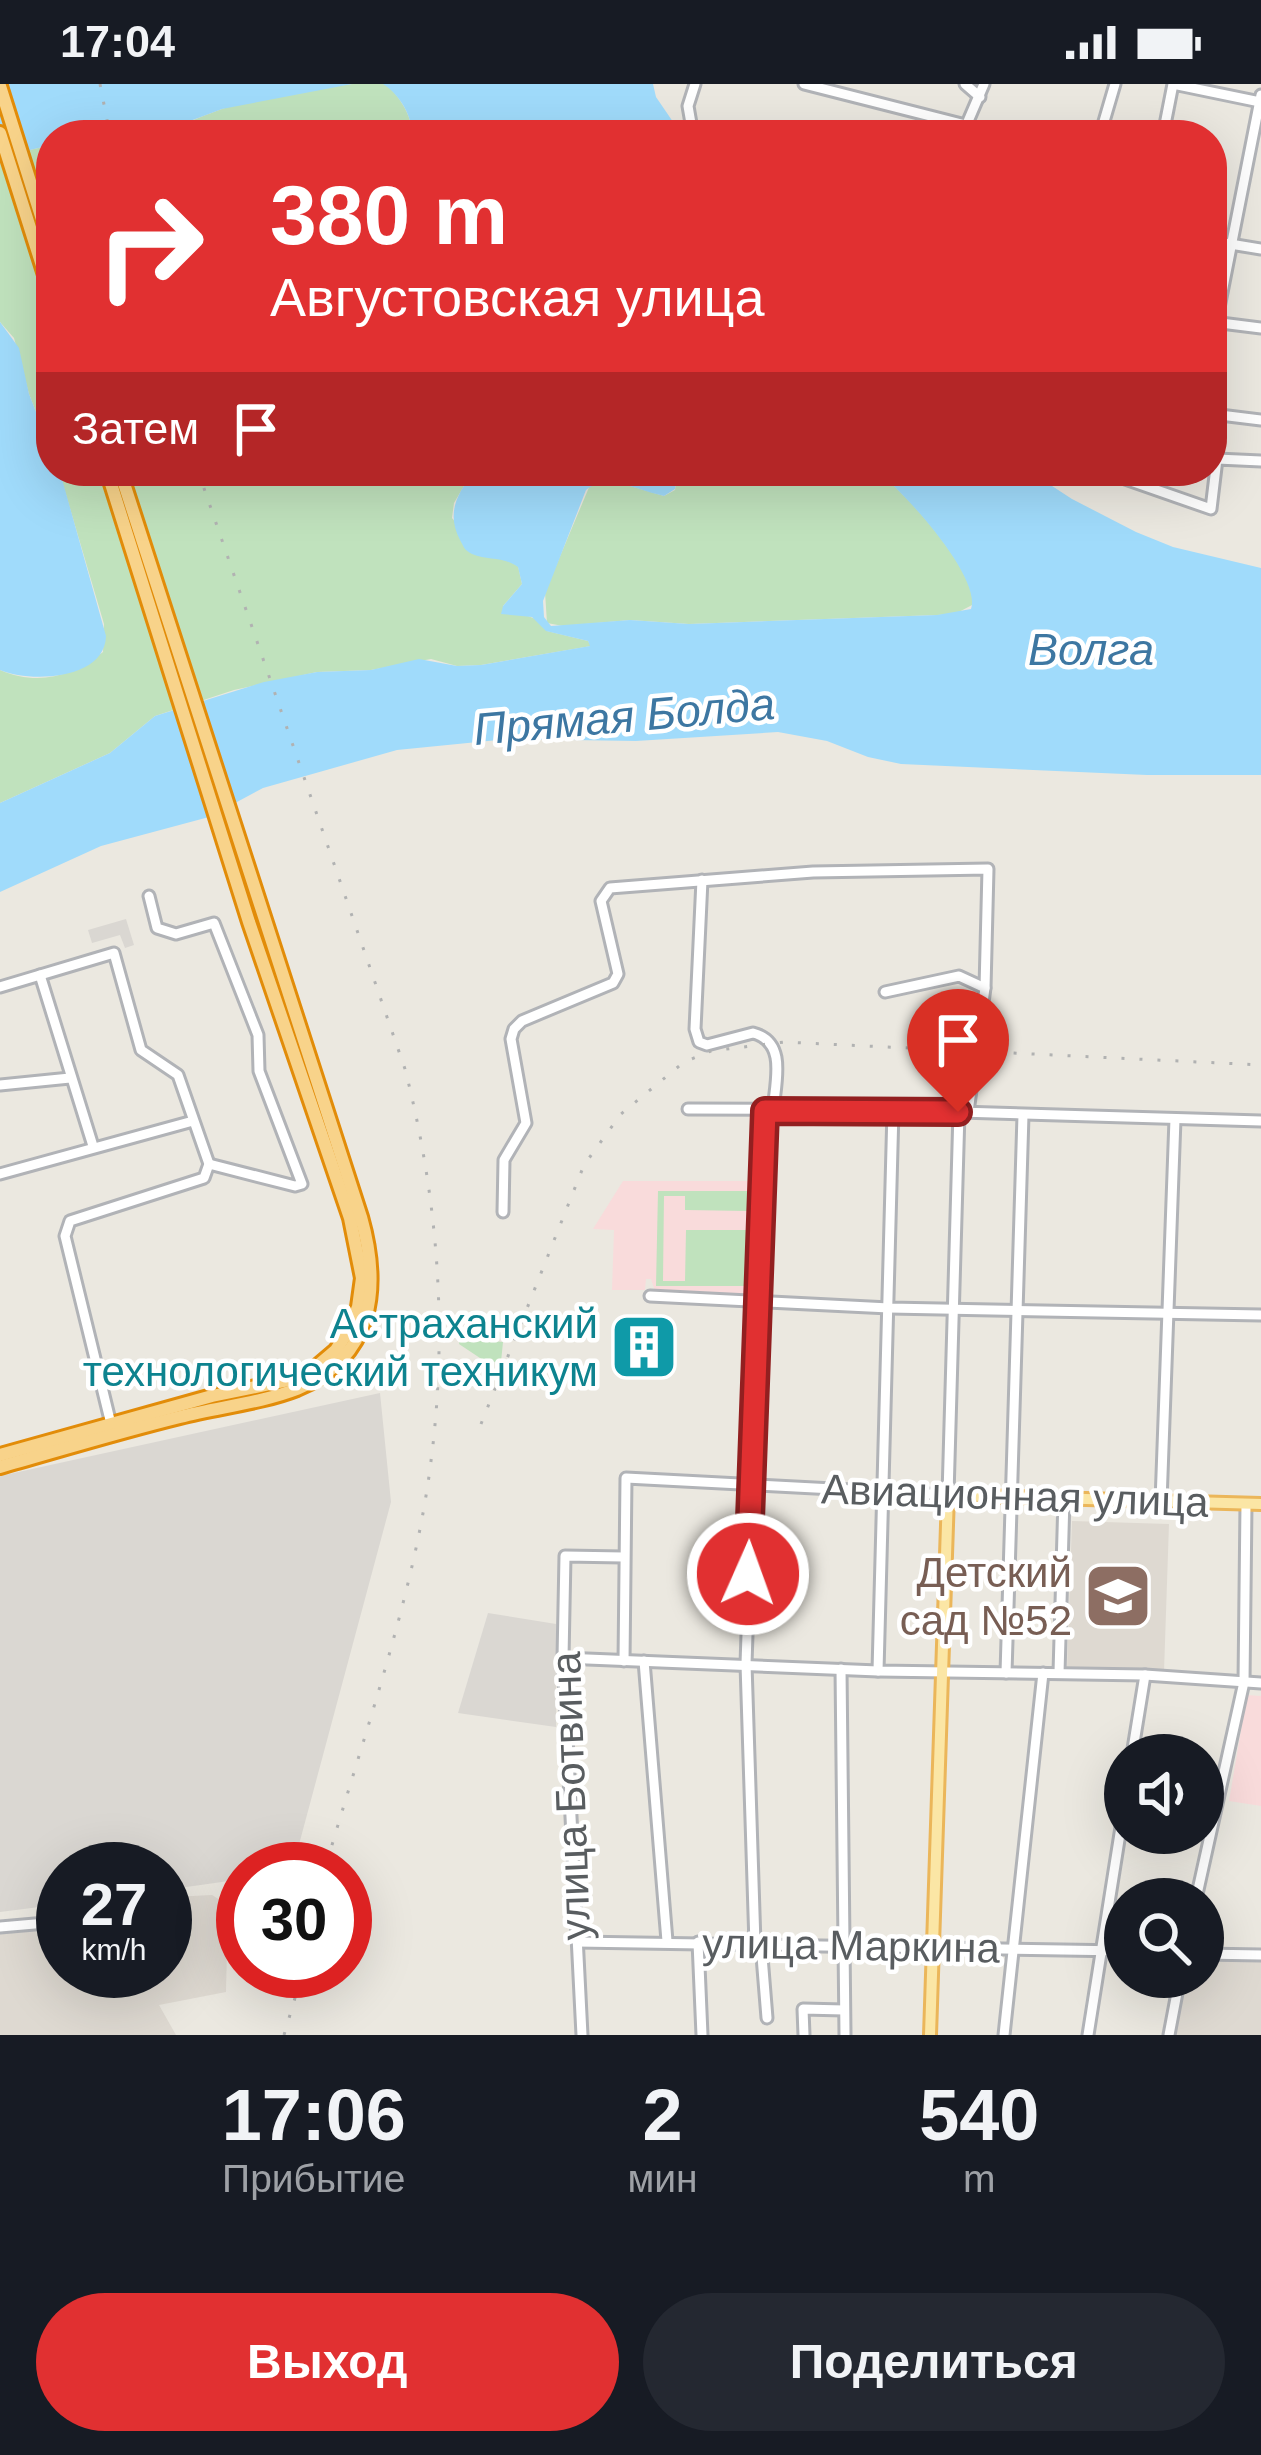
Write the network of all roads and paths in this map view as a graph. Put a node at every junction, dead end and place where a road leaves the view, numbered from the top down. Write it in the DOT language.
graph roads {
  1 [pos="694,84"];
  2 [pos="804,84"];
  3 [pos="965,84"];
  4 [pos="984,84"];
  5 [pos="1114,84"];
  6 [pos="1173,84"];
  7 [pos="0,86"];
  8 [pos="980,97"];
  9 [pos="1260,99"];
  10 [pos="690,120"];
  11 [pos="943,120"];
  12 [pos="969,120"];
  13 [pos="1104,120"];
  14 [pos="1166,120"];
  15 [pos="0,133"];
  16 [pos="25,188"];
  17 [pos="36,213"];
  18 [pos="36,233"];
  19 [pos="1230,242"];
  20 [pos="1261,249"];
  21 [pos="1227,257"];
  22 [pos="1227,324"];
  23 [pos="1261,328"];
  24 [pos="1227,417"];
  25 [pos="1261,420"];
  26 [pos="1227,459"];
  27 [pos="1261,461"];
  28 [pos="112,486"];
  29 [pos="124,486"];
  30 [pos="1145,486"];
  31 [pos="1214,486"];
  32 [pos="169,644"];
  33 [pos="702,880"];
  34 [pos="149,896"];
  35 [pos="255,919"];
  36 [pos="40,975"];
  37 [pos="0,987"];
  38 [pos="986,988"];
  39 [pos="885,992"];
  40 [pos="70,1078"];
  41 [pos="0,1085"];
  42 [pos="688,1109"];
  43 [pos="893,1110"];
  44 [pos="769,1111"];
  45 [pos="963,1112"];
  46 [pos="1023,1114"];
  47 [pos="1175,1119"];
  48 [pos="193,1121"];
  49 [pos="1261,1121"];
  50 [pos="93,1146"];
  51 [pos="209,1164"];
  52 [pos="0,1174"];
  53 [pos="503,1212"];
  54 [pos="650,1296"];
  55 [pos="758,1300"];
  56 [pos="889,1308"];
  57 [pos="953,1309"];
  58 [pos="1017,1310"];
  59 [pos="1166,1313"];
  60 [pos="1261,1315"];
  61 [pos="111,1424"];
  62 [pos="0,1455"];
  63 [pos="0,1467"];
  64 [pos="751,1484"];
  65 [pos="884,1492"];
  66 [pos="948,1495"];
  67 [pos="1012,1496"];
  68 [pos="1064,1498"];
  69 [pos="1161,1502"];
  70 [pos="1246,1504"];
  71 [pos="1261,1504"];
  72 [pos="623,1558"];
  73 [pos="563,1658"];
  74 [pos="623,1661"];
  75 [pos="644,1661"];
  76 [pos="746,1664"];
  77 [pos="841,1669"];
  78 [pos="878,1671"];
  79 [pos="945,1672"];
  80 [pos="1006,1672"];
  81 [pos="1043,1673"];
  82 [pos="1059,1673"];
  83 [pos="1144,1675"];
  84 [pos="1244,1682"];
  85 [pos="1261,1684"];
  86 [pos="1135,1734"];
  87 [pos="1117,1854"];
  88 [pos="1201,1878"];
  89 [pos="36,1924"];
  90 [pos="0,1927"];
  91 [pos="667,1941"];
  92 [pos="577,1942"];
  93 [pos="698,1942"];
  94 [pos="758,1944"];
  95 [pos="844,1945"];
  96 [pos="934,1945"];
  97 [pos="1014,1948"];
  98 [pos="1102,1950"];
  99 [pos="1224,1954"];
  100 [pos="1261,1955"];
  101 [pos="1176,1998"];
  102 [pos="844,2010"];
  103 [pos="767,2018"];
  104 [pos="582,2035"];
  105 [pos="702,2035"];
  106 [pos="804,2035"];
  107 [pos="844,2035"];
  108 [pos="930,2035"];
  109 [pos="1004,2035"];
  110 [pos="1088,2035"];
  111 [pos="1168,2035"];
  1 -- 10 [label="street"];
  2 -- 11 [label="street"];
  3 -- 8 [label="street"];
  4 -- 8 [label="street"];
  5 -- 13 [label="street"];
  6 -- 9 [label="street"];
  6 -- 14 [label="street"];
  7 -- 16 [label="highway"];
  8 -- 12 [label="street"];
  9 -- 19 [label="street"];
  15 -- 16 [label="highway"];
  16 -- 17 [label="highway"];
  16 -- 18 [label="highway"];
  19 -- 20 [label="street"];
  19 -- 21 [label="street"];
  22 -- 23 [label="street"];
  24 -- 25 [label="street"];
  26 -- 27 [label="street"];
  28 -- 32 [label="highway"];
  29 -- 32 [label="highway"];
  30 -- 31 [label="street"];
  32 -- 35 [label="highway"];
  33 -- 38 [label="street"];
  33 -- 44 [label="street"];
  33 -- 53 [label="street"];
  34 -- 51 [label="street"];
  35 -- 61 [label="highway"];
  35 -- 63 [label="highway"];
  36 -- 37 [label="street"];
  36 -- 40 [label="street"];
  36 -- 48 [label="street"];
  38 -- 39 [label="street"];
  38 -- 45 [label="street"];
  40 -- 41 [label="street"];
  40 -- 50 [label="street"];
  42 -- 44 [label="street"];
  43 -- 44 [label="street"];
  43 -- 45 [label="street"];
  43 -- 56 [label="street"];
  44 -- 55 [label="street"];
  45 -- 46 [label="street"];
  45 -- 57 [label="street"];
  46 -- 47 [label="street"];
  46 -- 58 [label="street"];
  47 -- 49 [label="street"];
  47 -- 59 [label="street"];
  48 -- 50 [label="street"];
  48 -- 51 [label="street"];
  50 -- 52 [label="street"];
  51 -- 61 [label="street"];
  54 -- 55 [label="street"];
  55 -- 56 [label="street"];
  55 -- 64 [label="street"];
  56 -- 57 [label="street"];
  56 -- 65 [label="street"];
  57 -- 58 [label="street"];
  57 -- 66 [label="street"];
  58 -- 59 [label="street"];
  58 -- 67 [label="street"];
  59 -- 60 [label="street"];
  59 -- 69 [label="street"];
  61 -- 62 [label="highway"];
  64 -- 65 [label="street, Авиационная улица"];
  64 -- 72 [label="street, Авиационная улица"];
  64 -- 76 [label="street"];
  65 -- 66 [label="street, Авиационная улица"];
  65 -- 78 [label="street"];
  66 -- 67 [label="main road, Авиационная улица"];
  66 -- 79 [label="main road"];
  67 -- 68 [label="main road, Авиационная улица"];
  67 -- 80 [label="street"];
  68 -- 69 [label="main road, Авиационная улица"];
  68 -- 82 [label="street"];
  69 -- 70 [label="main road, Авиационная улица"];
  70 -- 71 [label="main road, Авиационная улица"];
  70 -- 84 [label="street"];
  72 -- 73 [label="street, улица Ботвина"];
  72 -- 74 [label="street"];
  73 -- 74 [label="street"];
  73 -- 92 [label="street, улица Ботвина"];
  74 -- 75 [label="street"];
  75 -- 76 [label="street"];
  75 -- 91 [label="street"];
  76 -- 77 [label="street"];
  76 -- 94 [label="street"];
  77 -- 78 [label="street"];
  77 -- 95 [label="street"];
  78 -- 79 [label="street"];
  79 -- 80 [label="street"];
  79 -- 96 [label="main road"];
  80 -- 81 [label="street"];
  81 -- 82 [label="street"];
  81 -- 97 [label="street"];
  82 -- 83 [label="street"];
  83 -- 84 [label="street"];
  83 -- 86 [label="street"];
  84 -- 85 [label="street"];
  84 -- 88 [label="street"];
  87 -- 98 [label="street"];
  89 -- 90 [label="street"];
  91 -- 92 [label="street, улица Маркина"];
  91 -- 93 [label="street, улица Маркина"];
  92 -- 104 [label="street, улица Ботвина"];
  93 -- 94 [label="street, улица Маркина"];
  93 -- 105 [label="street"];
  94 -- 95 [label="street, улица Маркина"];
  94 -- 103 [label="street"];
  95 -- 96 [label="street, улица Маркина"];
  95 -- 102 [label="street"];
  96 -- 97 [label="street, улица Маркина"];
  96 -- 108 [label="main road"];
  97 -- 98 [label="street, улица Маркина"];
  97 -- 109 [label="street"];
  98 -- 110 [label="street"];
  99 -- 100 [label="street"];
  101 -- 111 [label="street"];
  102 -- 106 [label="street"];
  102 -- 107 [label="street"];
}
